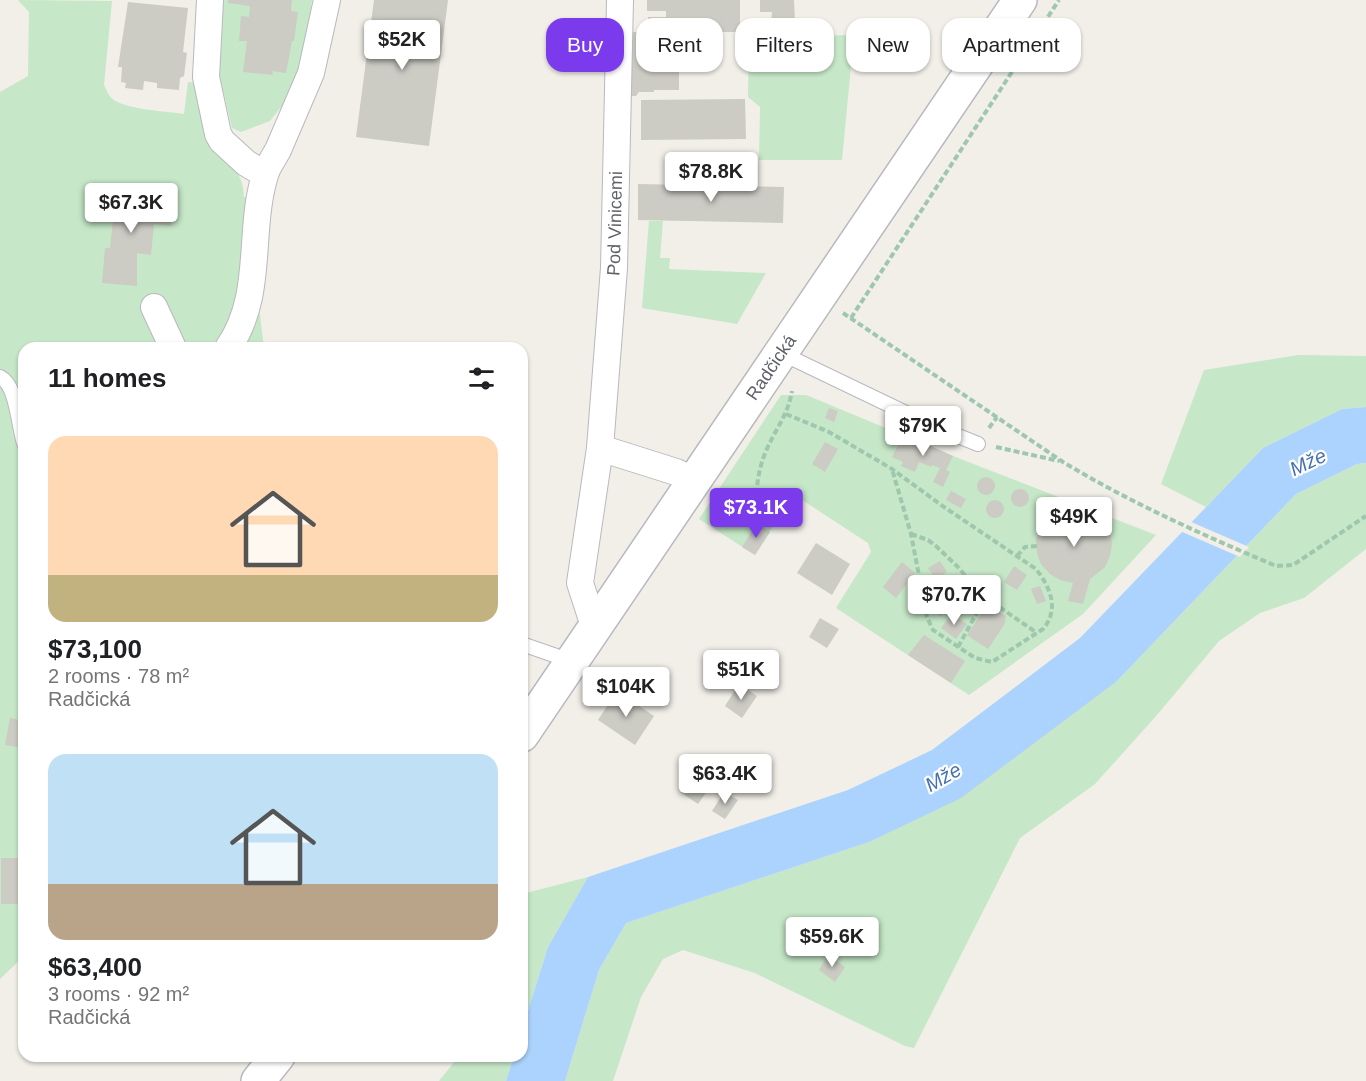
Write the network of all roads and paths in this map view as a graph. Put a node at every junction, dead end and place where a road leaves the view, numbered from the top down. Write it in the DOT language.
graph roads {
  1 [pos="210,0"];
  2 [pos="327,0"];
  3 [pos="620,0"];
  4 [pos="1020,0"];
  5 [pos="1059,0"];
  6 [pos="267,169"];
  7 [pos="154,307"];
  8 [pos="170,342"];
  9 [pos="232,342"];
  10 [pos="781,353"];
  11 [pos="0,376"];
  12 [pos="792,395"];
  13 [pos="786,414"];
  14 [pos="18,420"];
  15 [pos="978,444"];
  16 [pos="600,448"];
  17 [pos="1063,462"];
  18 [pos="892,469"];
  19 [pos="695,481"];
  20 [pos="755,503"];
  21 [pos="1366,516"];
  22 [pos="911,534"];
  23 [pos="1037,546"];
  24 [pos="1017,556"];
  25 [pos="986,598"];
  26 [pos="595,629"];
  27 [pos="1037,633"];
  28 [pos="528,646"];
  29 [pos="958,647"];
  30 [pos="573,662"];
  31 [pos="528,726"];
  32 [pos="273,1062"];
  33 [pos="258,1081"];
  1 -- 6 [label="street"];
  2 -- 6 [label="street"];
  3 -- 16 [label="street, Pod Vinicemi"];
  4 -- 10 [label="street, Radčická"];
  5 -- 17 [label="path"];
  6 -- 9 [label="street"];
  7 -- 8 [label="street"];
  10 -- 15 [label="lane"];
  10 -- 19 [label="street, Radčická"];
  11 -- 14 [label="lane"];
  12 -- 13 [label="path"];
  13 -- 18 [label="path"];
  13 -- 20 [label="path"];
  15 -- 17 [label="path"];
  16 -- 19 [label="street"];
  16 -- 26 [label="street, Pod Vinicemi"];
  17 -- 21 [label="path"];
  18 -- 22 [label="path"];
  18 -- 24 [label="path"];
  19 -- 26 [label="street, Radčická"];
  22 -- 25 [label="path"];
  22 -- 29 [label="path"];
  23 -- 24 [label="path"];
  24 -- 27 [label="path"];
  25 -- 27 [label="path"];
  25 -- 29 [label="path"];
  26 -- 30 [label="street, Radčická"];
  27 -- 29 [label="path"];
  28 -- 30 [label="lane"];
  30 -- 31 [label="street, Radčická"];
  32 -- 33 [label="street"];
}
